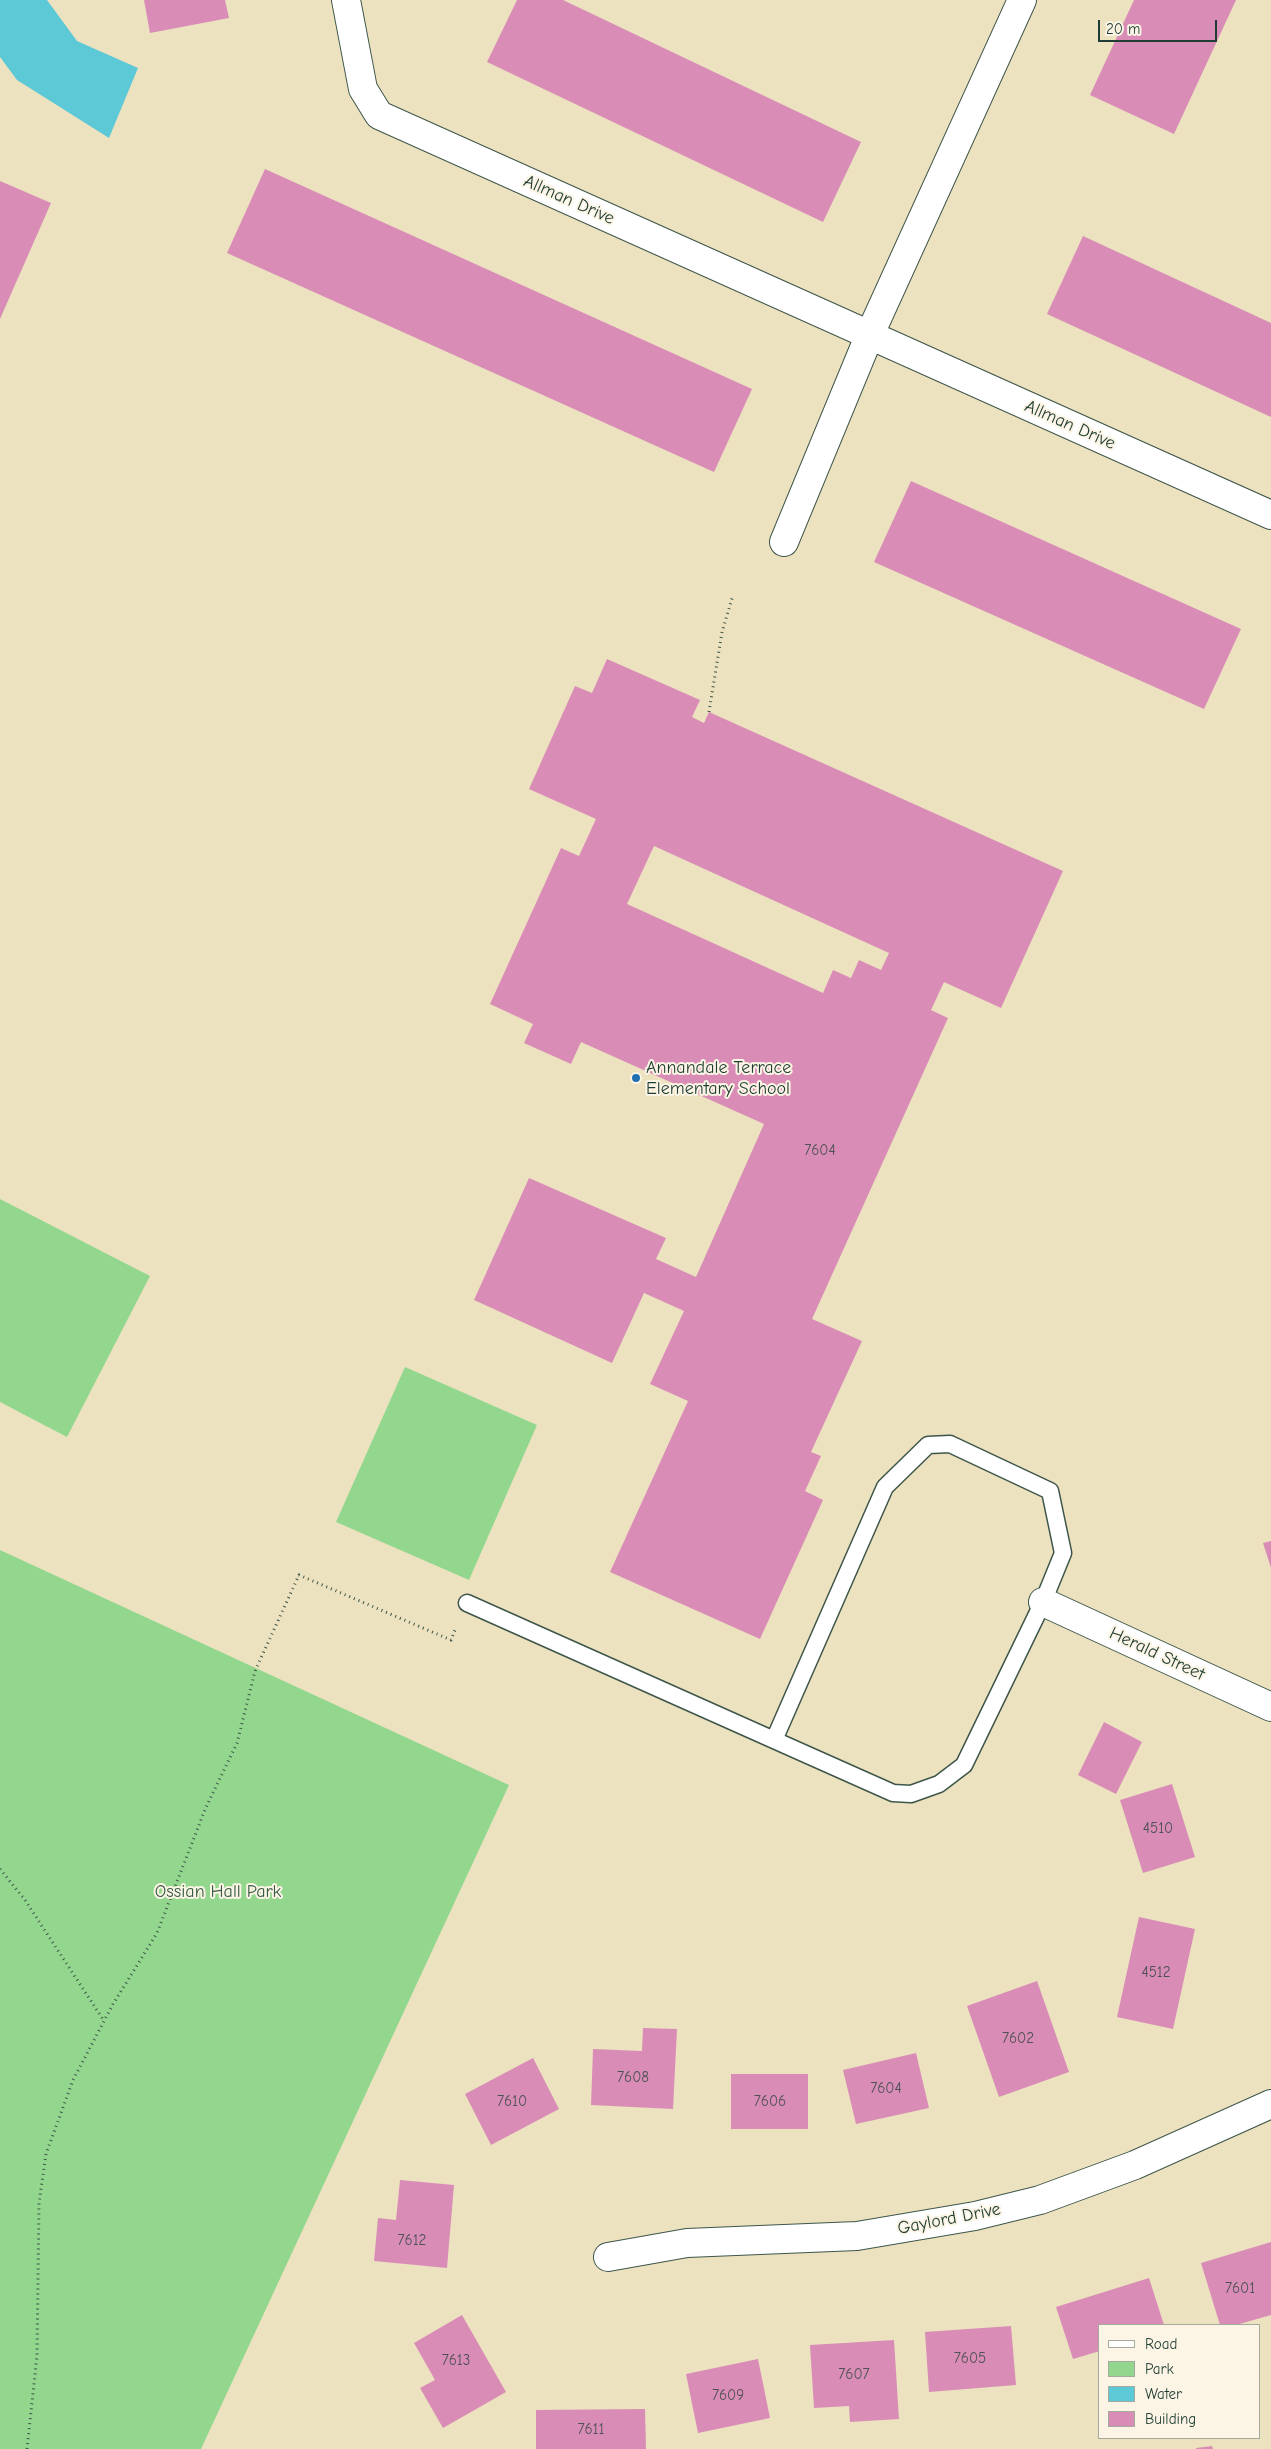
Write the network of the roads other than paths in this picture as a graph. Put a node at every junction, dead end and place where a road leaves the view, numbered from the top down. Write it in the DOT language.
graph roads {
  1 [pos="346,0"];
  2 [pos="1022,0"];
  3 [pos="870,334"];
  4 [pos="1271,515"];
  5 [pos="784,542"];
  6 [pos="1043,1602"];
  7 [pos="467,1603"];
  8 [pos="1271,1707"];
  9 [pos="774,1740"];
  10 [pos="1271,2104"];
  11 [pos="608,2257"];
  1 -- 3 [label="street, Allman Drive"];
  2 -- 3 [label="street"];
  3 -- 4 [label="street, Allman Drive"];
  3 -- 5 [label="street"];
  6 -- 8 [label="street, Herald Street"];
  6 -- 9 [label="lane"];
  6 -- 9 [label="lane"];
  7 -- 9 [label="lane"];
  10 -- 11 [label="street, Gaylord Drive"];
}
